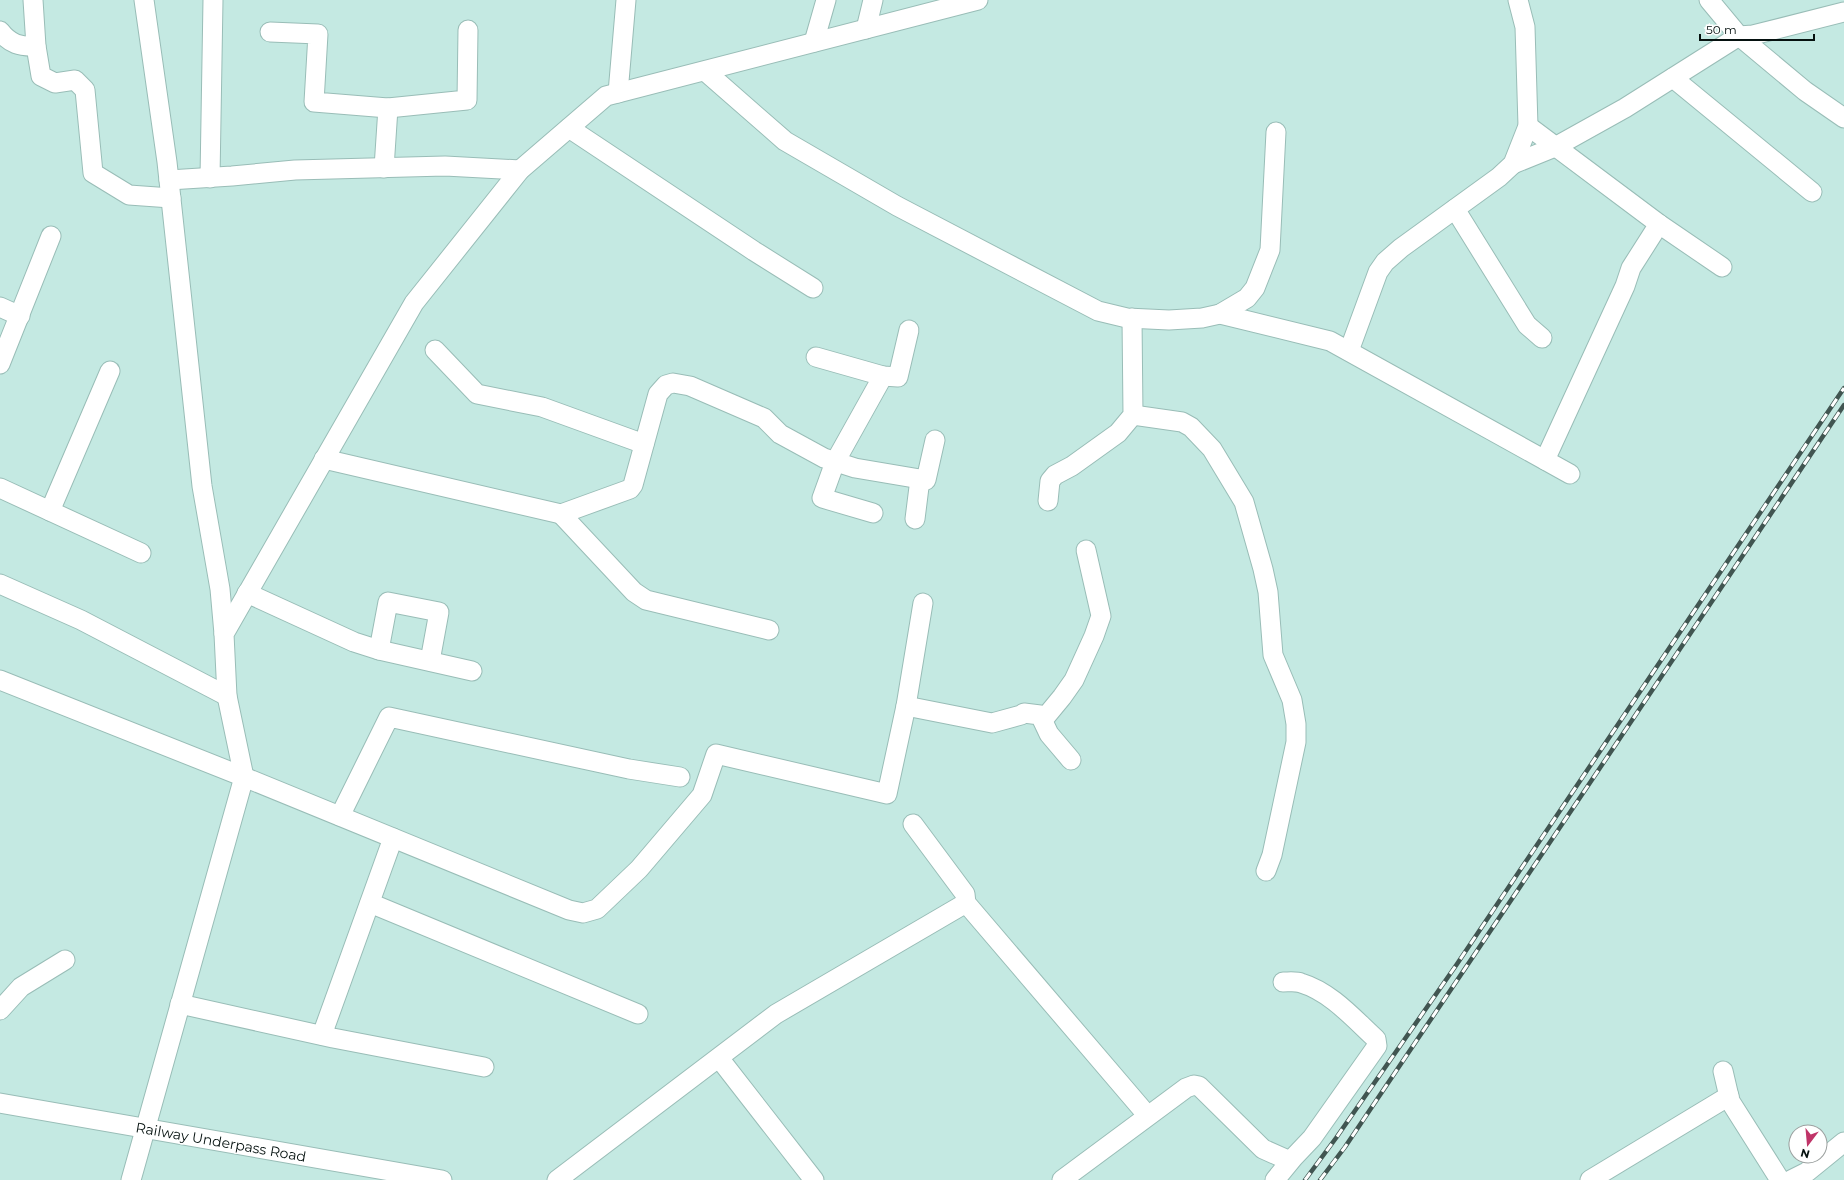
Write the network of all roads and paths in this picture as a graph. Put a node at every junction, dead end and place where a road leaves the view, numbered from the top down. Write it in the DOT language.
graph roads {
  1 [pos="33,0"];
  2 [pos="144,0"];
  3 [pos="213,0"];
  4 [pos="626,0"];
  5 [pos="826,0"];
  6 [pos="873,0"];
  7 [pos="978,0"];
  8 [pos="1518,0"];
  9 [pos="1709,0"];
  10 [pos="1844,12"];
  11 [pos="866,29"];
  12 [pos="468,30"];
  13 [pos="0,31"];
  14 [pos="270,32"];
  15 [pos="1739,36"];
  16 [pos="814,42"];
  17 [pos="36,46"];
  18 [pos="704,70"];
  19 [pos="1672,78"];
  20 [pos="618,93"];
  21 [pos="388,108"];
  22 [pos="1844,118"];
  23 [pos="1528,126"];
  24 [pos="569,128"];
  25 [pos="1276,132"];
  26 [pos="1555,146"];
  27 [pos="1513,164"];
  28 [pos="384,168"];
  29 [pos="520,170"];
  30 [pos="210,178"];
  31 [pos="170,189"];
  32 [pos="1812,192"];
  33 [pos="1455,209"];
  34 [pos="1659,224"];
  35 [pos="51,236"];
  36 [pos="1722,267"];
  37 [pos="813,288"];
  38 [pos="0,306"];
  39 [pos="1220,314"];
  40 [pos="20,316"];
  41 [pos="1132,318"];
  42 [pos="909,330"];
  43 [pos="1542,338"];
  44 [pos="435,350"];
  45 [pos="1349,351"];
  46 [pos="1,358"];
  47 [pos="816,358"];
  48 [pos="110,371"];
  49 [pos="883,376"];
  50 [pos="1133,415"];
  51 [pos="935,440"];
  52 [pos="644,444"];
  53 [pos="324,459"];
  54 [pos="1545,460"];
  55 [pos="835,462"];
  56 [pos="1570,474"];
  57 [pos="920,479"];
  58 [pos="0,488"];
  59 [pos="1048,500"];
  60 [pos="50,511"];
  61 [pos="561,514"];
  62 [pos="873,514"];
  63 [pos="915,519"];
  64 [pos="1086,550"];
  65 [pos="141,553"];
  66 [pos="0,584"];
  67 [pos="247,593"];
  68 [pos="923,603"];
  69 [pos="769,630"];
  70 [pos="224,634"];
  71 [pos="379,650"];
  72 [pos="430,661"];
  73 [pos="472,671"];
  74 [pos="0,680"];
  75 [pos="227,696"];
  76 [pos="906,706"];
  77 [pos="1043,720"];
  78 [pos="1071,760"];
  79 [pos="244,777"];
  80 [pos="680,777"];
  81 [pos="340,816"];
  82 [pos="913,824"];
  83 [pos="393,838"];
  84 [pos="1266,871"];
  85 [pos="370,903"];
  86 [pos="966,903"];
  87 [pos="65,960"];
  88 [pos="1283,982"];
  89 [pos="180,1004"];
  90 [pos="0,1010"];
  91 [pos="638,1014"];
  92 [pos="322,1035"];
  93 [pos="719,1058"];
  94 [pos="484,1067"];
  95 [pos="1723,1071"];
  96 [pos="1729,1096"];
  97 [pos="0,1103"];
  98 [pos="1142,1109"];
  99 [pos="144,1128"];
  100 [pos="1844,1142"];
  101 [pos="1290,1161"];
  102 [pos="131,1180"];
  103 [pos="442,1180"];
  104 [pos="557,1180"];
  105 [pos="814,1180"];
  106 [pos="1062,1180"];
  107 [pos="1275,1180"];
  108 [pos="1590,1180"];
  109 [pos="1780,1180"];
  110 [pos="1791,1180"];
  1 -- 17 [label="street"];
  2 -- 31 [label="street"];
  3 -- 30 [label="street"];
  4 -- 20 [label="street"];
  5 -- 16 [label="street"];
  6 -- 11 [label="street"];
  7 -- 11 [label="street"];
  8 -- 23 [label="street"];
  9 -- 15 [label="street"];
  10 -- 15 [label="street"];
  11 -- 16 [label="street"];
  12 -- 21 [label="street"];
  13 -- 17 [label="street"];
  14 -- 21 [label="street"];
  15 -- 19 [label="street"];
  15 -- 22 [label="street"];
  16 -- 18 [label="street"];
  17 -- 31 [label="street"];
  18 -- 20 [label="street"];
  18 -- 41 [label="street"];
  19 -- 26 [label="street"];
  19 -- 32 [label="street"];
  20 -- 24 [label="street"];
  21 -- 28 [label="street"];
  23 -- 26 [label="street"];
  23 -- 27 [label="street"];
  24 -- 29 [label="street"];
  24 -- 37 [label="street"];
  25 -- 39 [label="street"];
  26 -- 27 [label="street"];
  26 -- 34 [label="street"];
  27 -- 33 [label="street"];
  28 -- 29 [label="street"];
  28 -- 30 [label="street"];
  29 -- 53 [label="street"];
  30 -- 31 [label="street"];
  31 -- 70 [label="street"];
  33 -- 43 [label="street"];
  33 -- 45 [label="street"];
  34 -- 36 [label="street"];
  34 -- 54 [label="street"];
  35 -- 40 [label="street"];
  38 -- 40 [label="street"];
  39 -- 41 [label="street"];
  39 -- 45 [label="street"];
  40 -- 46 [label="street"];
  41 -- 50 [label="street"];
  42 -- 49 [label="street"];
  44 -- 52 [label="street"];
  45 -- 54 [label="street"];
  47 -- 49 [label="street"];
  48 -- 60 [label="street"];
  49 -- 55 [label="street"];
  50 -- 59 [label="street"];
  50 -- 84 [label="street"];
  51 -- 57 [label="street"];
  52 -- 55 [label="street"];
  52 -- 61 [label="street"];
  53 -- 61 [label="street"];
  53 -- 67 [label="street"];
  54 -- 56 [label="street"];
  55 -- 57 [label="street"];
  55 -- 62 [label="street"];
  57 -- 63 [label="street"];
  58 -- 60 [label="street"];
  60 -- 65 [label="street"];
  61 -- 69 [label="street"];
  64 -- 77 [label="street"];
  66 -- 75 [label="street"];
  67 -- 70 [label="street"];
  67 -- 71 [label="street"];
  68 -- 76 [label="street"];
  70 -- 75 [label="street"];
  71 -- 72 [label="street"];
  71 -- 72 [label="street"];
  72 -- 73 [label="street"];
  74 -- 79 [label="street"];
  75 -- 79 [label="street"];
  76 -- 77 [label="street"];
  76 -- 83 [label="street"];
  77 -- 78 [label="street"];
  79 -- 81 [label="street"];
  79 -- 89 [label="street"];
  80 -- 81 [label="street"];
  81 -- 83 [label="street"];
  82 -- 86 [label="street"];
  83 -- 85 [label="street"];
  85 -- 91 [label="street"];
  85 -- 92 [label="street"];
  86 -- 93 [label="street"];
  86 -- 98 [label="street"];
  87 -- 90 [label="street"];
  88 -- 101 [label="street"];
  89 -- 92 [label="street"];
  89 -- 99 [label="street"];
  92 -- 94 [label="street"];
  93 -- 104 [label="street"];
  93 -- 105 [label="street"];
  95 -- 96 [label="street"];
  96 -- 108 [label="street"];
  96 -- 109 [label="street"];
  97 -- 99 [label="street, Railway Underpass Road"];
  99 -- 102 [label="street"];
  99 -- 103 [label="street, Railway Underpass Road"];
  100 -- 110 [label="street"];
  101 -- 106 [label="street"];
  101 -- 107 [label="street"];
}
